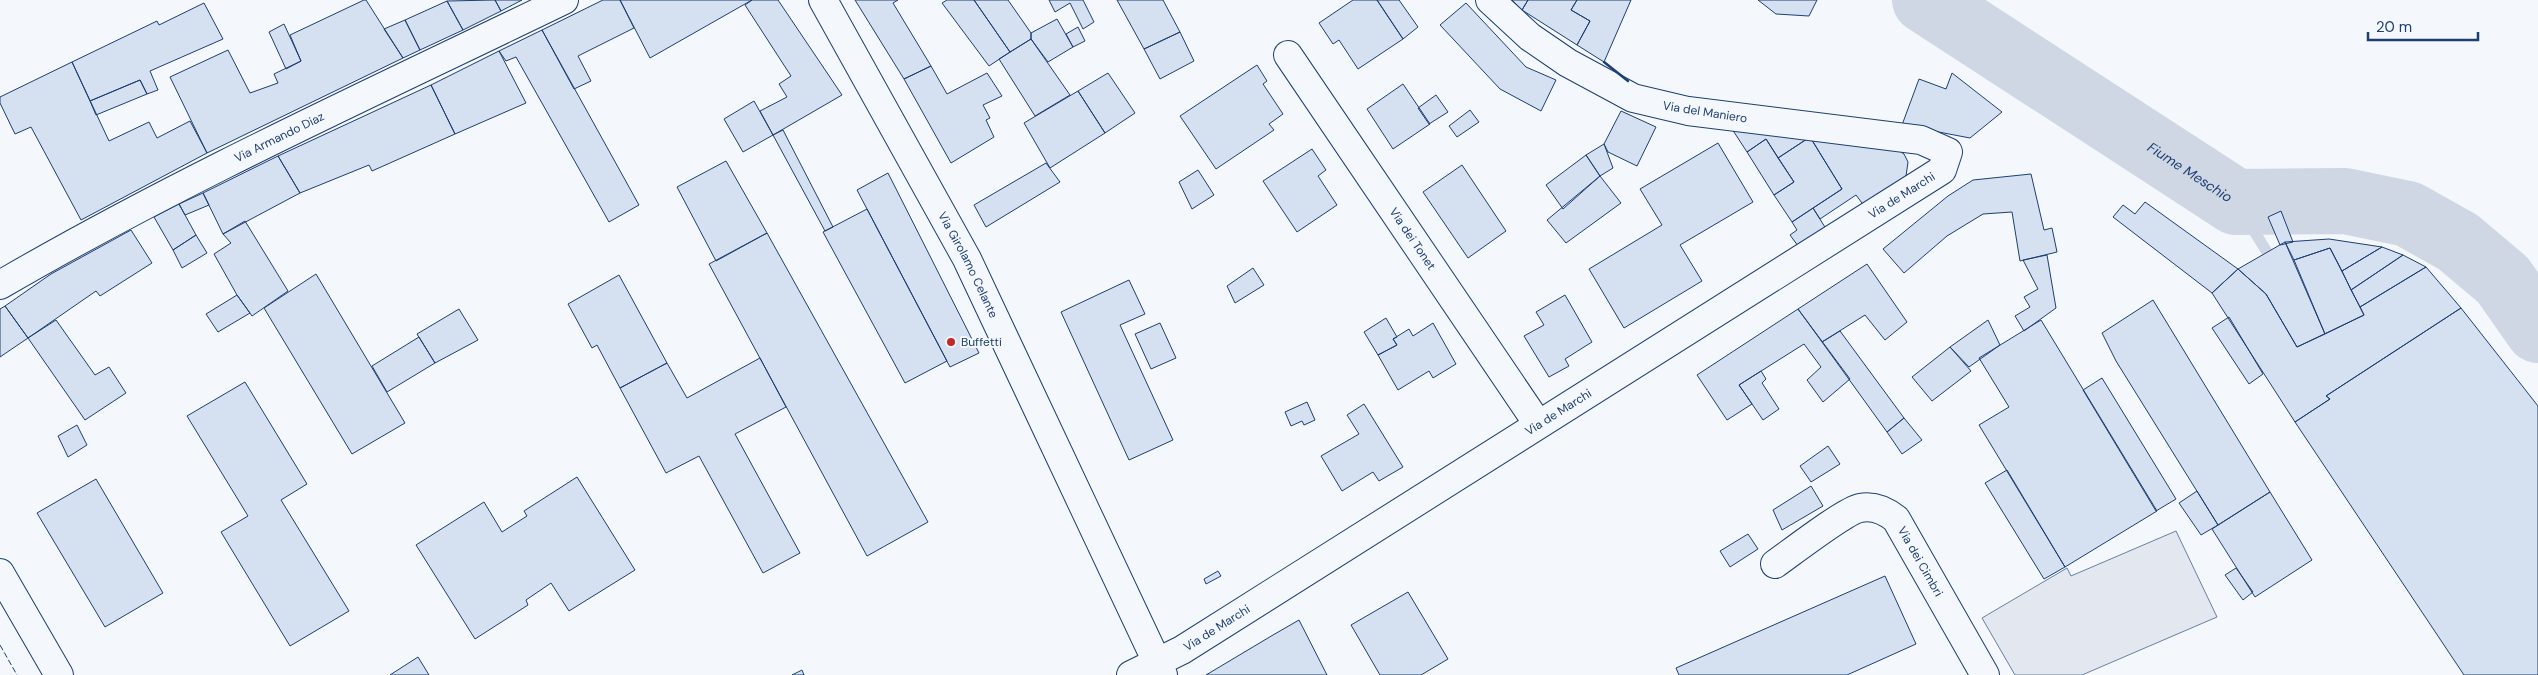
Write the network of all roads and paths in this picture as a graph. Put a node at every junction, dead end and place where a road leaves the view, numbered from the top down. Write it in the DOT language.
graph roads {
  1 [pos="564,0"];
  2 [pos="823,0"];
  3 [pos="1490,0"];
  4 [pos="1288,55"];
  5 [pos="1948,152"];
  6 [pos="0,285"];
  7 [pos="1538,424"];
  8 [pos="1775,564"];
  9 [pos="0,574"];
  10 [pos="1160,668"];
  11 [pos="59,675"];
  12 [pos="1131,675"];
  13 [pos="1985,675"];
  1 -- 6 [label="street, Via Armando Diaz"];
  2 -- 10 [label="street, Via Girolamo Celante"];
  3 -- 5 [label="street, Via del Maniero"];
  4 -- 7 [label="street, Via dei Tonet"];
  5 -- 7 [label="street, Via de Marchi"];
  7 -- 10 [label="street, Via de Marchi"];
  8 -- 13 [label="street, Via dei Cimbri"];
  9 -- 11 [label="street"];
  10 -- 12 [label="street, Via de Marchi"];
}
